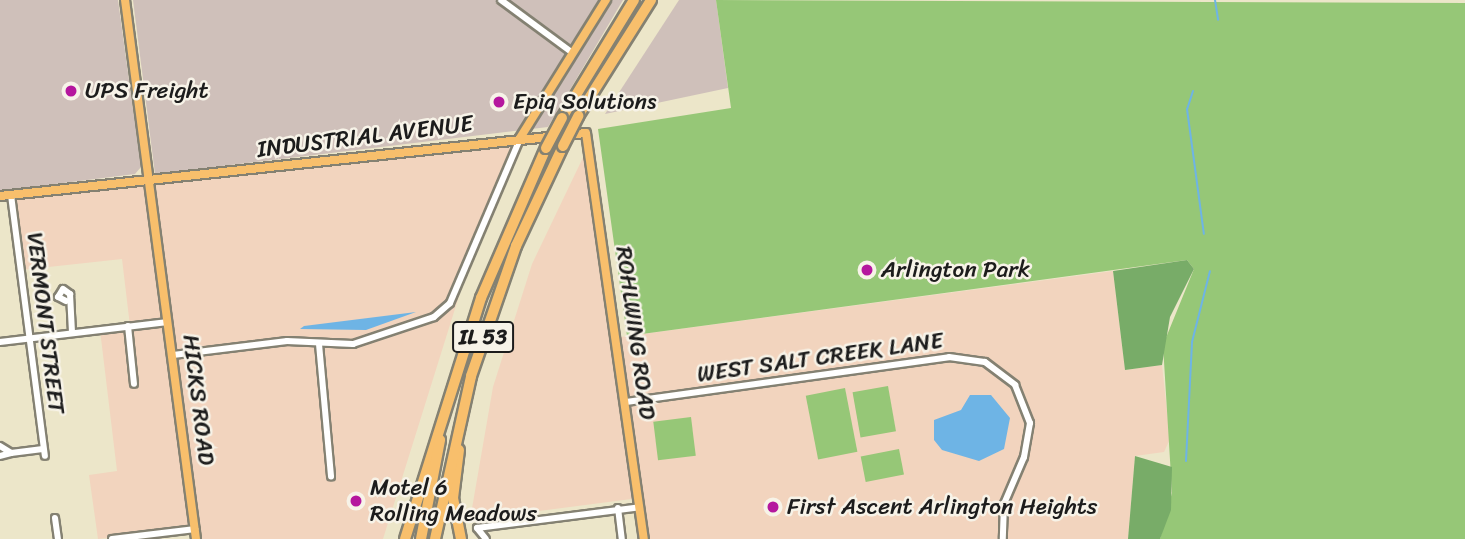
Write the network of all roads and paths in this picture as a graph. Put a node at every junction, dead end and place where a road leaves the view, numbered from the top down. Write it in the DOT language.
graph roads {
  1 [pos="125,0"];
  2 [pos="501,0"];
  3 [pos="606,0"];
  4 [pos="634,0"];
  5 [pos="651,0"];
  6 [pos="570,51"];
  7 [pos="586,133"];
  8 [pos="520,138"];
  9 [pos="148,183"];
  10 [pos="11,195"];
  11 [pos="0,196"];
  12 [pos="66,301"];
  13 [pos="168,322"];
  14 [pos="128,326"];
  15 [pos="72,333"];
  16 [pos="29,339"];
  17 [pos="0,342"];
  18 [pos="319,344"];
  19 [pos="173,355"];
  20 [pos="471,376"];
  21 [pos="134,384"];
  22 [pos="448,401"];
  23 [pos="626,402"];
  24 [pos="0,446"];
  25 [pos="11,453"];
  26 [pos="0,456"];
  27 [pos="331,476"];
  28 [pos="640,507"];
  29 [pos="618,508"];
  30 [pos="55,518"];
  31 [pos="195,529"];
  32 [pos="58,539"];
  33 [pos="112,539"];
  34 [pos="197,539"];
  35 [pos="405,539"];
  36 [pos="421,539"];
  37 [pos="435,539"];
  38 [pos="461,539"];
  39 [pos="486,539"];
  40 [pos="622,539"];
  41 [pos="644,539"];
  42 [pos="1003,539"];
  1 -- 9 [label="main road"];
  2 -- 6 [label="street"];
  3 -- 6 [label="main road"];
  4 -- 22 [label="highway, IL 53, bridge"];
  5 -- 20 [label="highway, IL 53, bridge"];
  6 -- 8 [label="main road"];
  7 -- 8 [label="main road, INDUSTRIAL AVENUE"];
  7 -- 23 [label="main road, ROHLWING ROAD"];
  8 -- 9 [label="main road, INDUSTRIAL AVENUE"];
  8 -- 18 [label="street"];
  9 -- 10 [label="main road, INDUSTRIAL AVENUE"];
  9 -- 13 [label="main road, HICKS ROAD"];
  10 -- 11 [label="main road, INDUSTRIAL AVENUE"];
  10 -- 16 [label="street, VERMONT STREET"];
  12 -- 15 [label="street"];
  13 -- 14 [label="street"];
  13 -- 19 [label="main road, HICKS ROAD"];
  14 -- 15 [label="street"];
  14 -- 21 [label="street"];
  15 -- 16 [label="street"];
  16 -- 17 [label="street"];
  16 -- 25 [label="street, VERMONT STREET"];
  18 -- 19 [label="street"];
  18 -- 27 [label="street"];
  19 -- 31 [label="main road, HICKS ROAD"];
  20 -- 37 [label="highway, IL 53"];
  20 -- 38 [label="highway"];
  22 -- 35 [label="highway"];
  22 -- 36 [label="highway, IL 53"];
  23 -- 28 [label="main road, ROHLWING ROAD"];
  23 -- 42 [label="street, WEST SALT CREEK LANE"];
  24 -- 25 [label="street"];
  25 -- 26 [label="street"];
  28 -- 29 [label="street"];
  28 -- 41 [label="main road, ROHLWING ROAD"];
  29 -- 39 [label="street"];
  29 -- 40 [label="street"];
  30 -- 32 [label="street"];
  31 -- 33 [label="street"];
  31 -- 34 [label="main road, HICKS ROAD"];
}
